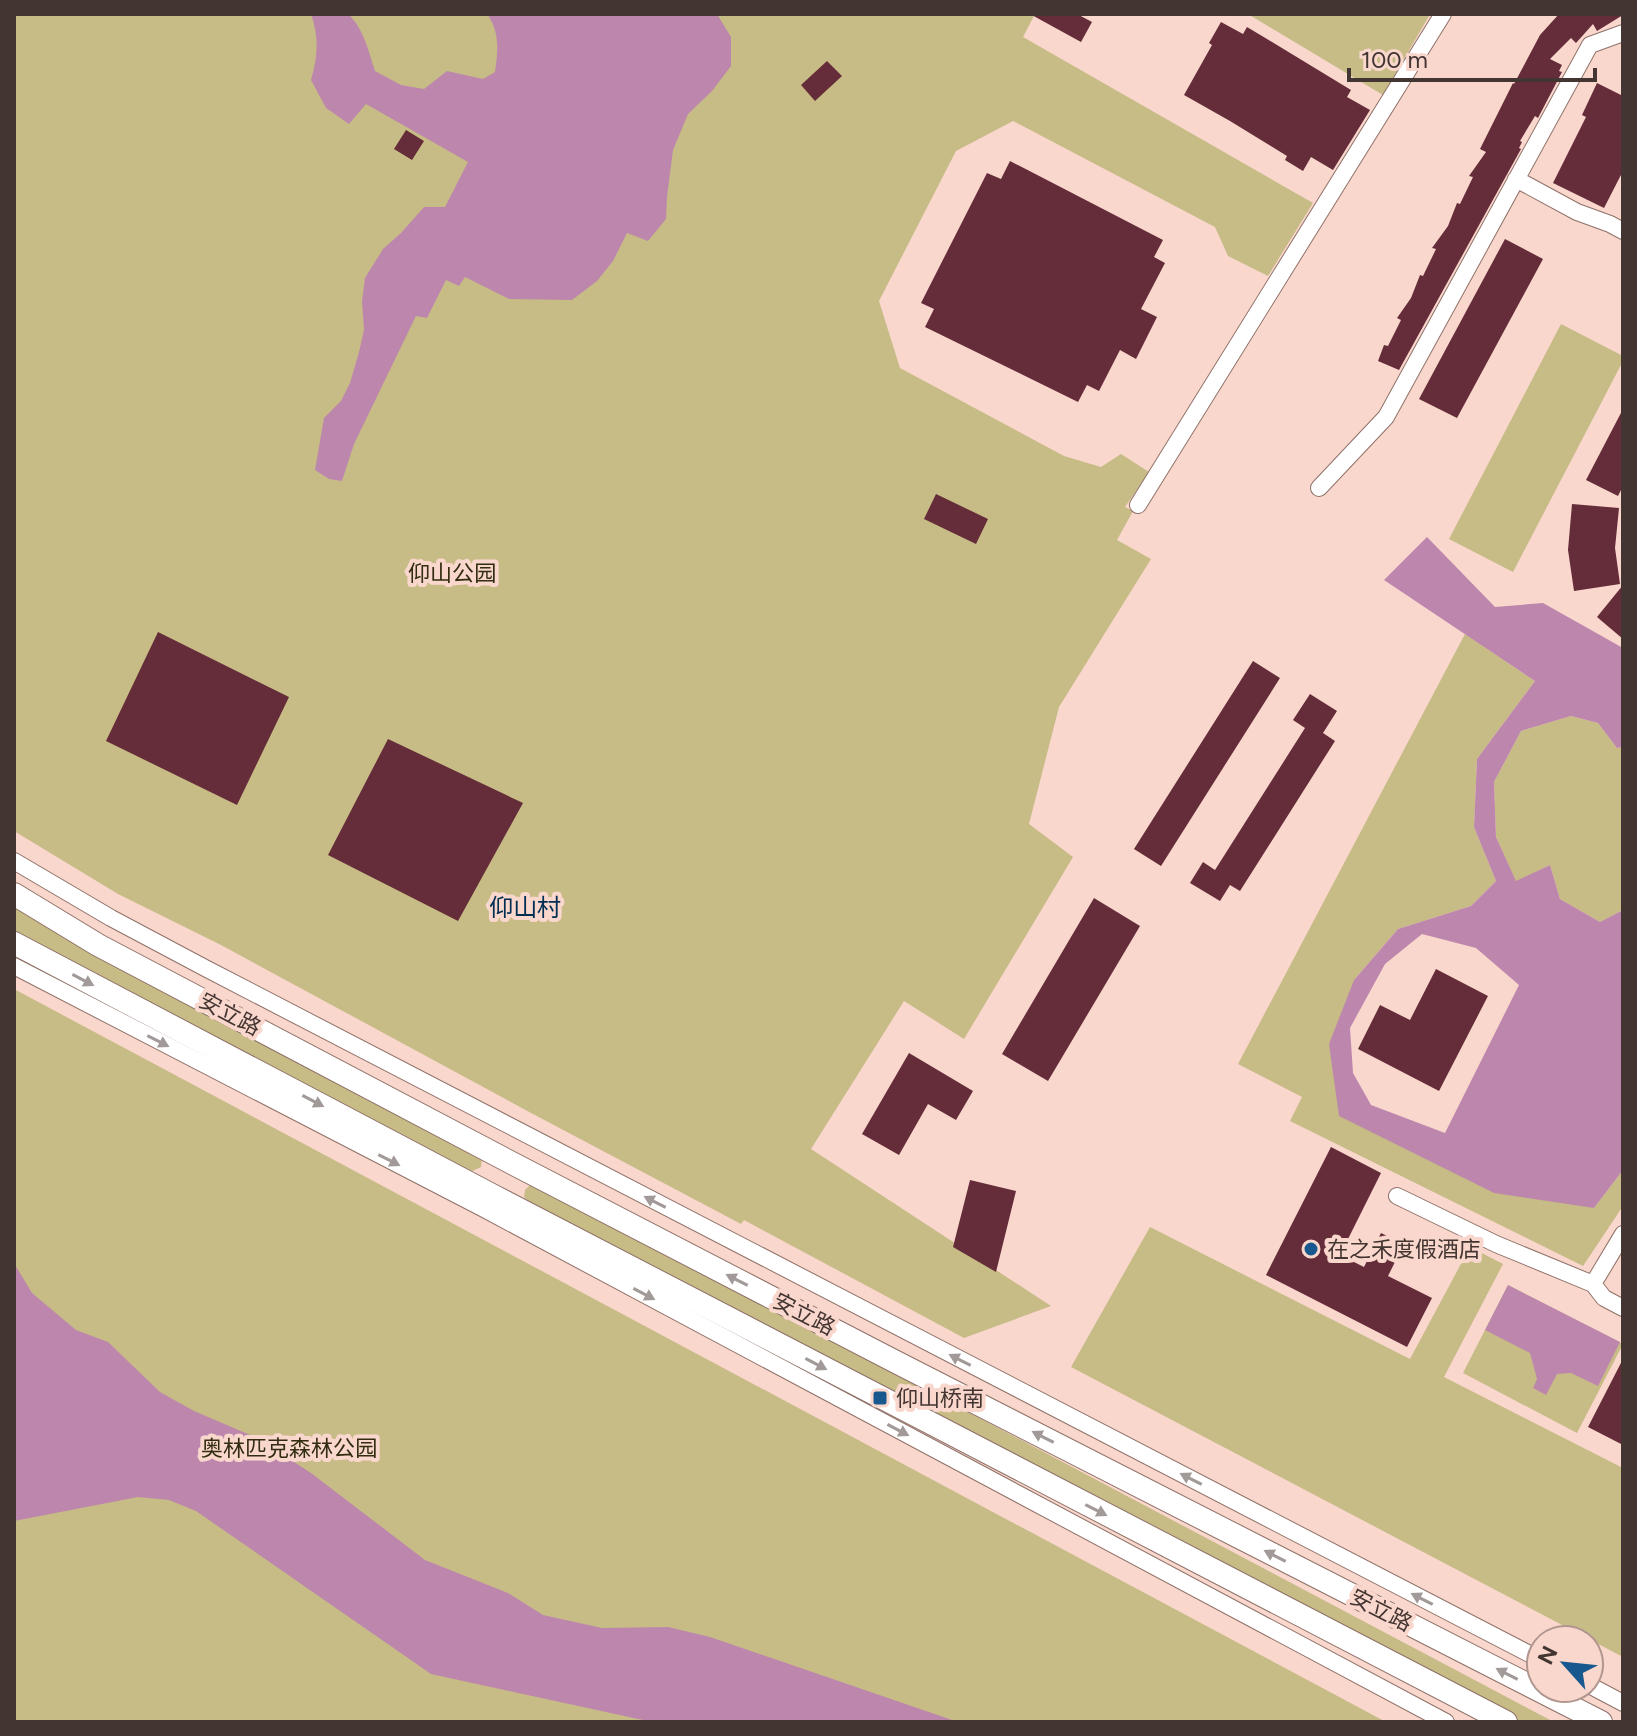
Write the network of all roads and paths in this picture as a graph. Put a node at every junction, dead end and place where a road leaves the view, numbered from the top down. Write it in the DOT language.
graph roads {
  1 [pos="1443,14"];
  2 [pos="1623,33"];
  3 [pos="1516,179"];
  4 [pos="1623,231"];
  5 [pos="1319,488"];
  6 [pos="1138,505"];
  7 [pos="14,861"];
  8 [pos="14,894"];
  9 [pos="14,943"];
  10 [pos="14,966"];
  11 [pos="1397,1196"];
  12 [pos="1623,1234"];
  13 [pos="1593,1284"];
  14 [pos="1623,1308"];
  15 [pos="1525,1652"];
  16 [pos="1605,1693"];
  17 [pos="1623,1703"];
  18 [pos="1446,1722"];
  19 [pos="1506,1722"];
  20 [pos="1601,1722"];
  1 -- 6 [label="street"];
  2 -- 3 [label="street"];
  3 -- 4 [label="street"];
  3 -- 5 [label="street"];
  15 -- 7 [label="street, 安立路, one-way"];
  20 -- 8 [label="main road, 安立路, one-way"];
  9 -- 19 [label="main road, 安立路, one-way"];
  10 -- 18 [label="street, one-way"];
  11 -- 13 [label="street"];
  12 -- 13 [label="street"];
  13 -- 14 [label="street"];
  16 -- 17 [label="street"];
}
